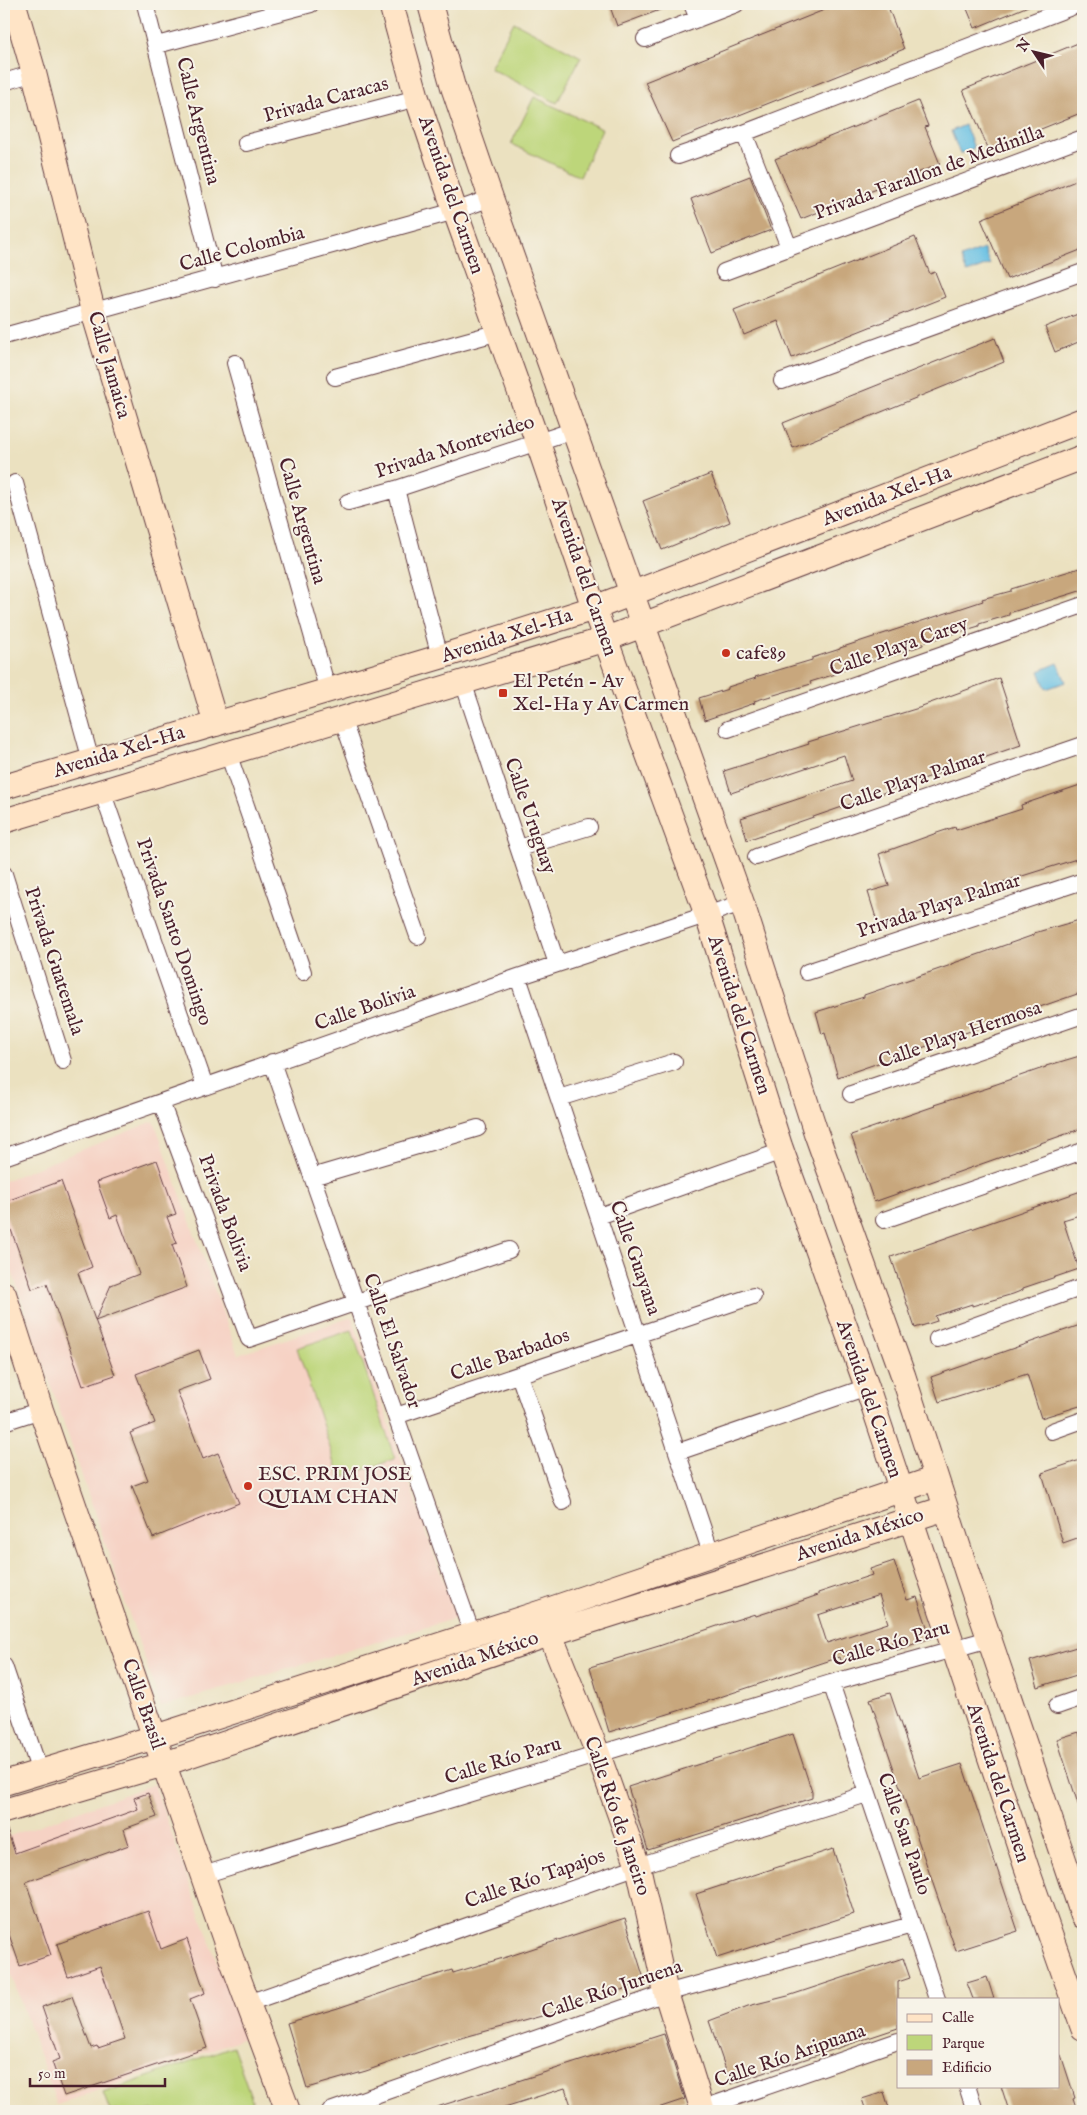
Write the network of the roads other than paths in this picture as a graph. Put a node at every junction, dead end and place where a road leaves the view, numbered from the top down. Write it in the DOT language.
graph roads {
  1 [pos="14,4"];
  2 [pos="145,4"];
  3 [pos="311,4"];
  4 [pos="391,4"];
  5 [pos="430,4"];
  6 [pos="736,4"];
  7 [pos="1079,4"];
  8 [pos="695,11"];
  9 [pos="645,39"];
  10 [pos="157,45"];
  11 [pos="34,73"];
  12 [pos="4,82"];
  13 [pos="418,98"];
  14 [pos="744,133"];
  15 [pos="1083,138"];
  16 [pos="246,143"];
  17 [pos="678,156"];
  18 [pos="491,198"];
  19 [pos="456,211"];
  20 [pos="789,247"];
  21 [pos="724,272"];
  22 [pos="1083,272"];
  23 [pos="215,279"];
  24 [pos="93,311"];
  25 [pos="499,332"];
  26 [pos="4,336"];
  27 [pos="235,363"];
  28 [pos="334,377"];
  29 [pos="782,381"];
  30 [pos="1083,420"];
  31 [pos="574,430"];
  32 [pos="538,443"];
  33 [pos="1083,457"];
  34 [pos="15,483"];
  35 [pos="396,489"];
  36 [pos="348,502"];
  37 [pos="631,594"];
  38 [pos="1083,605"];
  39 [pos="594,608"];
  40 [pos="642,626"];
  41 [pos="606,640"];
  42 [pos="440,657"];
  43 [pos="463,682"];
  44 [pos="328,691"];
  45 [pos="342,718"];
  46 [pos="216,724"];
  47 [pos="728,728"];
  48 [pos="1083,745"];
  49 [pos="228,753"];
  50 [pos="91,761"];
  51 [pos="4,787"];
  52 [pos="102,791"];
  53 [pos="4,821"];
  54 [pos="589,827"];
  55 [pos="519,848"];
  56 [pos="756,857"];
  57 [pos="4,874"];
  58 [pos="1083,881"];
  59 [pos="742,903"];
  60 [pos="707,916"];
  61 [pos="418,936"];
  62 [pos="558,964"];
  63 [pos="303,972"];
  64 [pos="807,972"];
  65 [pos="518,977"];
  66 [pos="1083,1015"];
  67 [pos="63,1061"];
  68 [pos="272,1062"];
  69 [pos="674,1062"];
  70 [pos="205,1086"];
  71 [pos="851,1094"];
  72 [pos="559,1098"];
  73 [pos="161,1102"];
  74 [pos="478,1128"];
  75 [pos="782,1151"];
  76 [pos="1083,1151"];
  77 [pos="4,1157"];
  78 [pos="312,1177"];
  79 [pos="599,1216"];
  80 [pos="884,1220"];
  81 [pos="509,1250"];
  82 [pos="1083,1287"];
  83 [pos="4,1294"];
  84 [pos="753,1296"];
  85 [pos="356,1301"];
  86 [pos="638,1334"];
  87 [pos="937,1339"];
  88 [pos="518,1374"];
  89 [pos="867,1387"];
  90 [pos="41,1410"];
  91 [pos="396,1416"];
  92 [pos="1083,1420"];
  93 [pos="4,1422"];
  94 [pos="1052,1431"];
  95 [pos="678,1452"];
  96 [pos="936,1478"];
  97 [pos="900,1490"];
  98 [pos="563,1502"];
  99 [pos="946,1508"];
  100 [pos="910,1520"];
  101 [pos="711,1554"];
  102 [pos="546,1623"];
  103 [pos="472,1634"];
  104 [pos="989,1639"];
  105 [pos="954,1648"];
  106 [pos="4,1666"];
  107 [pos="831,1683"];
  108 [pos="1083,1697"];
  109 [pos="1058,1706"];
  110 [pos="155,1737"];
  111 [pos="598,1754"];
  112 [pos="164,1764"];
  113 [pos="40,1772"];
  114 [pos="4,1783"];
  115 [pos="868,1794"];
  116 [pos="4,1811"];
  117 [pos="638,1866"];
  118 [pos="203,1875"];
  119 [pos="1083,1916"];
  120 [pos="912,1925"];
  121 [pos="666,1993"];
  122 [pos="937,1998"];
  123 [pos="248,2003"];
  124 [pos="1083,2028"];
  125 [pos="897,2041"];
  126 [pos="967,2088"];
  127 [pos="700,2110"];
  128 [pos="288,2111"];
  129 [pos="330,2111"];
  130 [pos="975,2111"];
  1 -- 11 [label="street, Calle Jamaica"];
  2 -- 10 [label="street, Calle Argentina"];
  3 -- 10 [label="street"];
  4 -- 13 [label="street, Avenida del Carmen"];
  5 -- 18 [label="street, Avenida del Carmen"];
  6 -- 8 [label="street"];
  7 -- 14 [label="street"];
  8 -- 9 [label="street"];
  10 -- 23 [label="street, Calle Argentina"];
  11 -- 12 [label="street"];
  11 -- 24 [label="street, Calle Jamaica"];
  13 -- 16 [label="street, Privada Caracas"];
  13 -- 19 [label="street, Avenida del Carmen"];
  14 -- 17 [label="street"];
  14 -- 20 [label="street"];
  15 -- 20 [label="street, Privada Farallon de Medinilla"];
  18 -- 19 [label="street, Calle Colombia"];
  18 -- 31 [label="street, Avenida del Carmen"];
  19 -- 23 [label="street, Calle Colombia"];
  19 -- 25 [label="street, Avenida del Carmen"];
  20 -- 21 [label="street, Privada Farallon de Medinilla"];
  22 -- 29 [label="street"];
  23 -- 24 [label="street, Calle Colombia"];
  24 -- 26 [label="street, Calle Colombia"];
  24 -- 46 [label="street, Calle Jamaica"];
  25 -- 28 [label="street"];
  25 -- 32 [label="street, Avenida del Carmen"];
  27 -- 44 [label="street, Calle Argentina"];
  30 -- 37 [label="street, Avenida Xel-Ha"];
  31 -- 32 [label="street, Privada Montevideo"];
  31 -- 37 [label="street, Avenida del Carmen"];
  32 -- 35 [label="street, Privada Montevideo"];
  32 -- 39 [label="street, Avenida del Carmen"];
  33 -- 40 [label="street, Avenida Xel-Ha"];
  34 -- 50 [label="street"];
  35 -- 36 [label="street, Privada Montevideo"];
  35 -- 42 [label="street"];
  37 -- 39 [label="street, Avenida Xel-Ha"];
  37 -- 40 [label="street, Avenida del Carmen"];
  38 -- 47 [label="street, Calle Playa Carey"];
  39 -- 41 [label="street, Avenida del Carmen"];
  39 -- 42 [label="street, Avenida Xel-Ha"];
  40 -- 41 [label="street, Avenida Xel-Ha"];
  40 -- 59 [label="street, Avenida del Carmen"];
  41 -- 43 [label="street, Avenida Xel-Ha"];
  41 -- 60 [label="street, Avenida del Carmen"];
  42 -- 44 [label="street, Avenida Xel-Ha"];
  43 -- 45 [label="street, Avenida Xel-Ha"];
  43 -- 55 [label="street, Calle Uruguay"];
  44 -- 46 [label="street, Avenida Xel-Ha"];
  45 -- 49 [label="street, Avenida Xel-Ha"];
  45 -- 61 [label="street"];
  46 -- 50 [label="street, Avenida Xel-Ha"];
  48 -- 56 [label="street, Calle Playa Palmar"];
  49 -- 52 [label="street, Avenida Xel-Ha"];
  49 -- 63 [label="street"];
  50 -- 51 [label="street, Avenida Xel-Ha"];
  52 -- 53 [label="street, Avenida Xel-Ha"];
  52 -- 70 [label="street, Privada Santo Domingo"];
  54 -- 55 [label="street"];
  55 -- 62 [label="street, Calle Uruguay"];
  57 -- 67 [label="street, Privada Guatemala"];
  58 -- 64 [label="street, Privada Playa Palmar"];
  59 -- 60 [label="street, Calle Bolivia"];
  59 -- 96 [label="street, Avenida del Carmen"];
  60 -- 62 [label="street, Calle Bolivia"];
  60 -- 75 [label="street, Avenida del Carmen"];
  62 -- 65 [label="street, Calle Bolivia"];
  65 -- 68 [label="street, Calle Bolivia"];
  65 -- 72 [label="street, Calle Guayana"];
  66 -- 71 [label="street, Calle Playa Hermosa"];
  68 -- 70 [label="street, Calle Bolivia"];
  68 -- 78 [label="street, Calle El Salvador"];
  69 -- 72 [label="street"];
  70 -- 73 [label="street, Calle Bolivia"];
  72 -- 79 [label="street, Calle Guayana"];
  73 -- 77 [label="street, Calle Bolivia"];
  73 -- 85 [label="street, Privada Bolivia"];
  74 -- 78 [label="street"];
  75 -- 79 [label="street"];
  75 -- 89 [label="street, Avenida del Carmen"];
  76 -- 80 [label="street"];
  78 -- 85 [label="street, Calle El Salvador"];
  79 -- 86 [label="street, Calle Guayana"];
  81 -- 85 [label="street"];
  82 -- 87 [label="street"];
  83 -- 90 [label="street, Calle Brasil"];
  84 -- 86 [label="street, Calle Barbados"];
  85 -- 91 [label="street, Calle El Salvador"];
  86 -- 88 [label="street, Calle Barbados"];
  86 -- 95 [label="street, Calle Guayana"];
  88 -- 91 [label="street, Calle Barbados"];
  88 -- 98 [label="street"];
  89 -- 95 [label="street"];
  89 -- 97 [label="street, Avenida del Carmen"];
  90 -- 93 [label="street"];
  90 -- 110 [label="street, Calle Brasil"];
  91 -- 103 [label="street, Calle El Salvador"];
  92 -- 94 [label="street"];
  95 -- 101 [label="street, Calle Guayana"];
  96 -- 97 [label="street, Avenida México"];
  96 -- 99 [label="street, Avenida del Carmen"];
  97 -- 100 [label="street, Avenida del Carmen"];
  97 -- 101 [label="street, Avenida México"];
  99 -- 100 [label="street, Avenida México"];
  99 -- 104 [label="street, Avenida del Carmen"];
  100 -- 102 [label="street, Avenida México"];
  100 -- 105 [label="street, Avenida del Carmen"];
  101 -- 102 [label="street, Avenida México"];
  102 -- 103 [label="street, Avenida México"];
  102 -- 111 [label="street, Calle Río de Janeiro"];
  102 -- 112 [label="street, Avenida México"];
  103 -- 110 [label="street, Avenida México"];
  104 -- 105 [label="street, Calle Río Paru"];
  104 -- 119 [label="street, Avenida del Carmen"];
  105 -- 107 [label="street, Calle Río Paru"];
  105 -- 124 [label="street, Avenida del Carmen"];
  106 -- 113 [label="street"];
  107 -- 111 [label="street, Calle Río Paru"];
  107 -- 115 [label="street, Calle Sau Paulo"];
  108 -- 109 [label="street"];
  110 -- 112 [label="street, Calle Brasil"];
  110 -- 113 [label="street, Avenida México"];
  111 -- 117 [label="street, Calle Río de Janeiro"];
  111 -- 118 [label="street, Calle Río Paru"];
  112 -- 116 [label="street, Avenida México"];
  112 -- 118 [label="street, Calle Brasil"];
  113 -- 114 [label="street, Avenida México"];
  115 -- 117 [label="street, Calle Río Tapajos"];
  115 -- 120 [label="street, Calle Sau Paulo"];
  117 -- 121 [label="street, Calle Río de Janeiro"];
  117 -- 123 [label="street, Calle Río Tapajos"];
  118 -- 123 [label="street, Calle Brasil"];
  120 -- 121 [label="street, Calle Río Juruena"];
  120 -- 122 [label="street, Calle Sau Paulo"];
  121 -- 127 [label="street, Calle Río de Janeiro"];
  121 -- 129 [label="street, Calle Río Juruena"];
  123 -- 128 [label="street, Calle Brasil"];
  125 -- 127 [label="street, Calle Río Aripuana"];
  126 -- 130 [label="street"];
}
